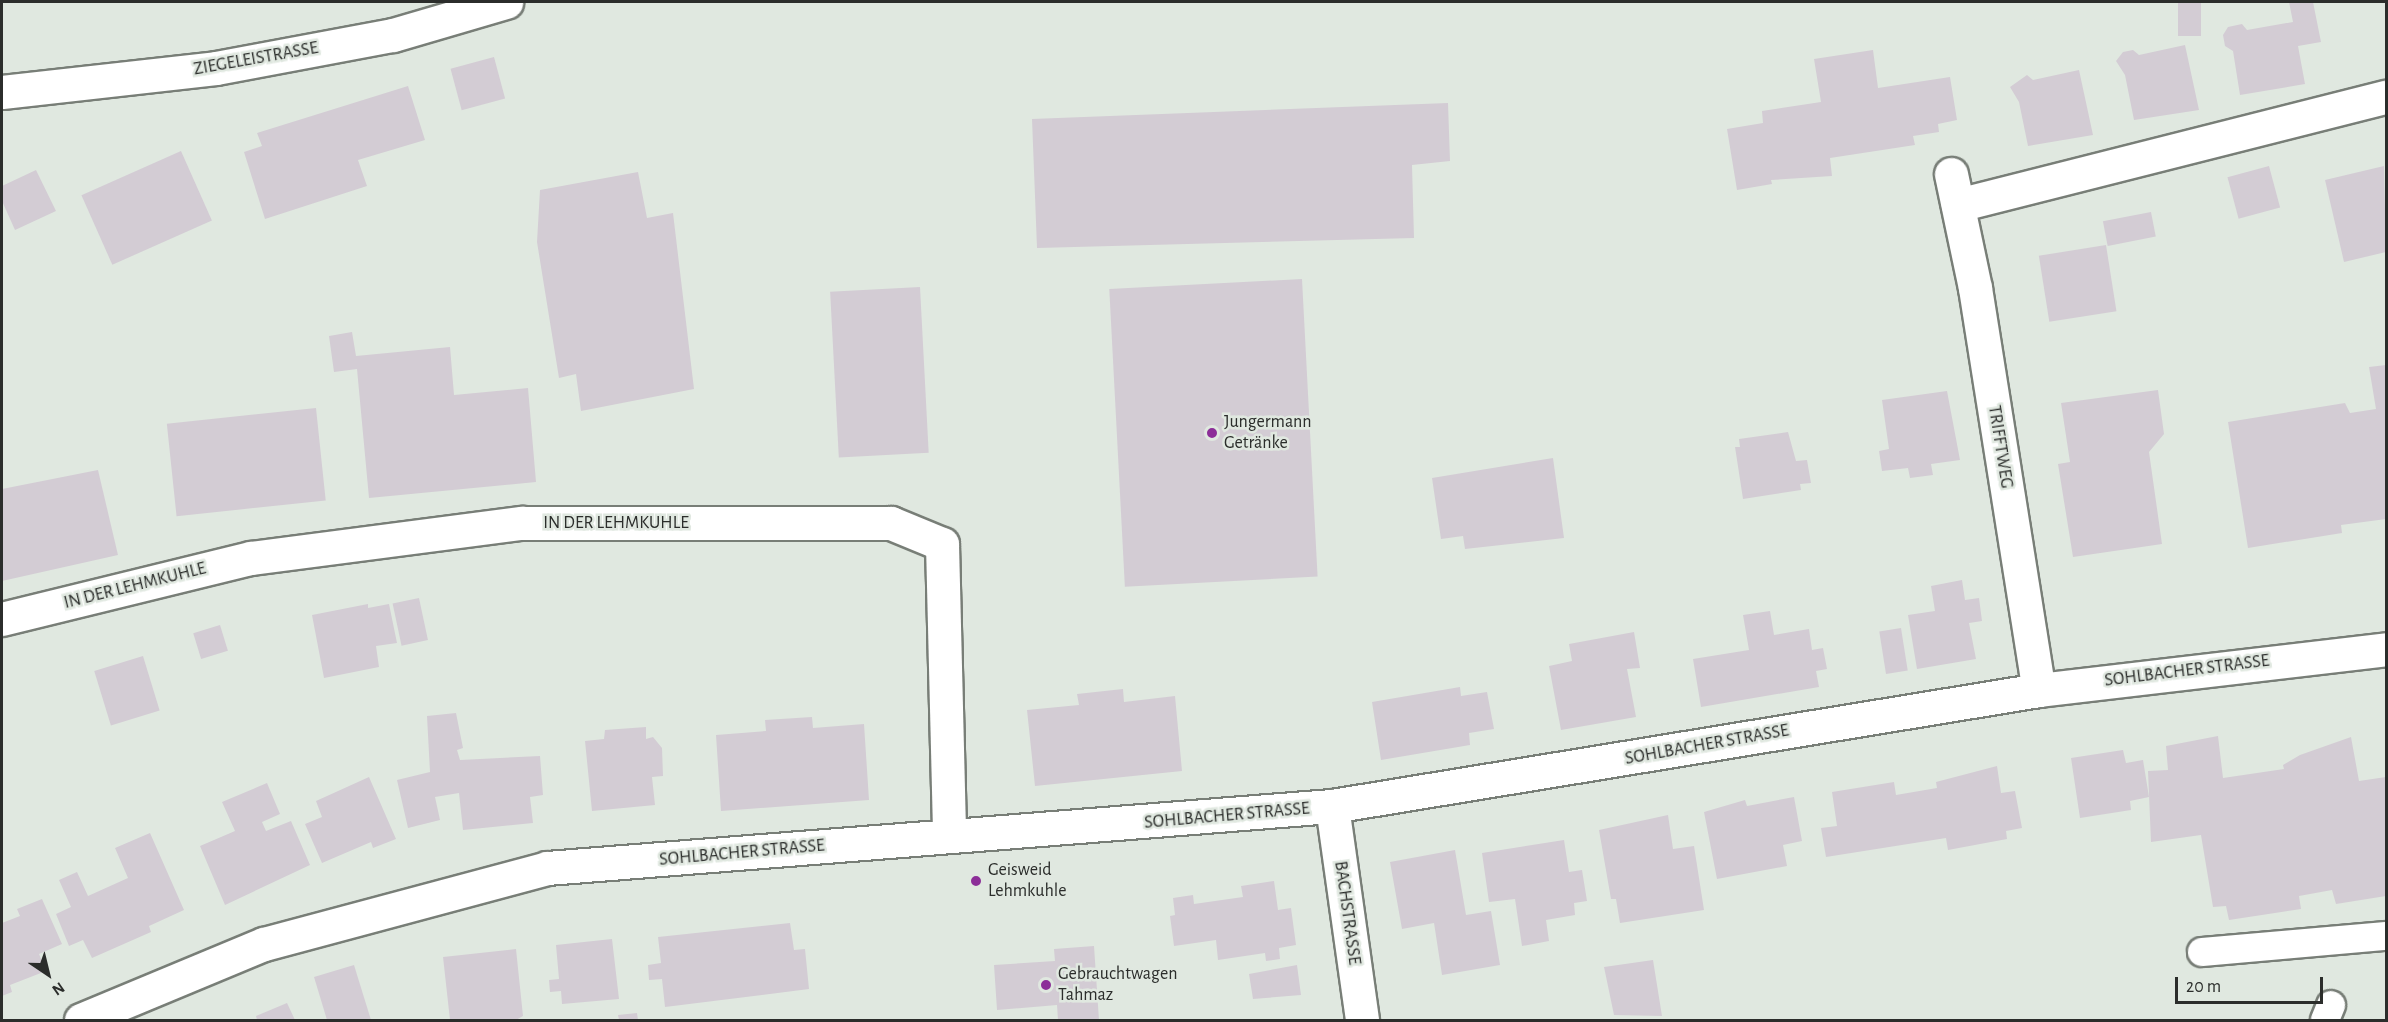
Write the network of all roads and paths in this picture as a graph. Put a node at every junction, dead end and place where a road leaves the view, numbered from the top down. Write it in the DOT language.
graph roads {
  1 [pos="506,2"];
  2 [pos="2,92"];
  3 [pos="2386,97"];
  4 [pos="2,619"];
  5 [pos="2386,649"];
  6 [pos="2039,690"];
  7 [pos="1332,806"];
  8 [pos="949,836"];
  9 [pos="2386,936"];
  10 [pos="2202,952"];
  11 [pos="81,1020"];
  12 [pos="1362,1020"];
  1 -- 2 [label="street, ZIEGELEISTRASSE"];
  3 -- 6 [label="street, TRIFFTWEG"];
  4 -- 8 [label="street, IN DER LEHMKUHLE"];
  5 -- 6 [label="street, SOHLBACHER STRASSE"];
  6 -- 7 [label="street, SOHLBACHER STRASSE"];
  7 -- 8 [label="street, SOHLBACHER STRASSE"];
  7 -- 12 [label="street, BACHSTRASSE"];
  8 -- 11 [label="street, SOHLBACHER STRASSE"];
  9 -- 10 [label="lane"];
}
